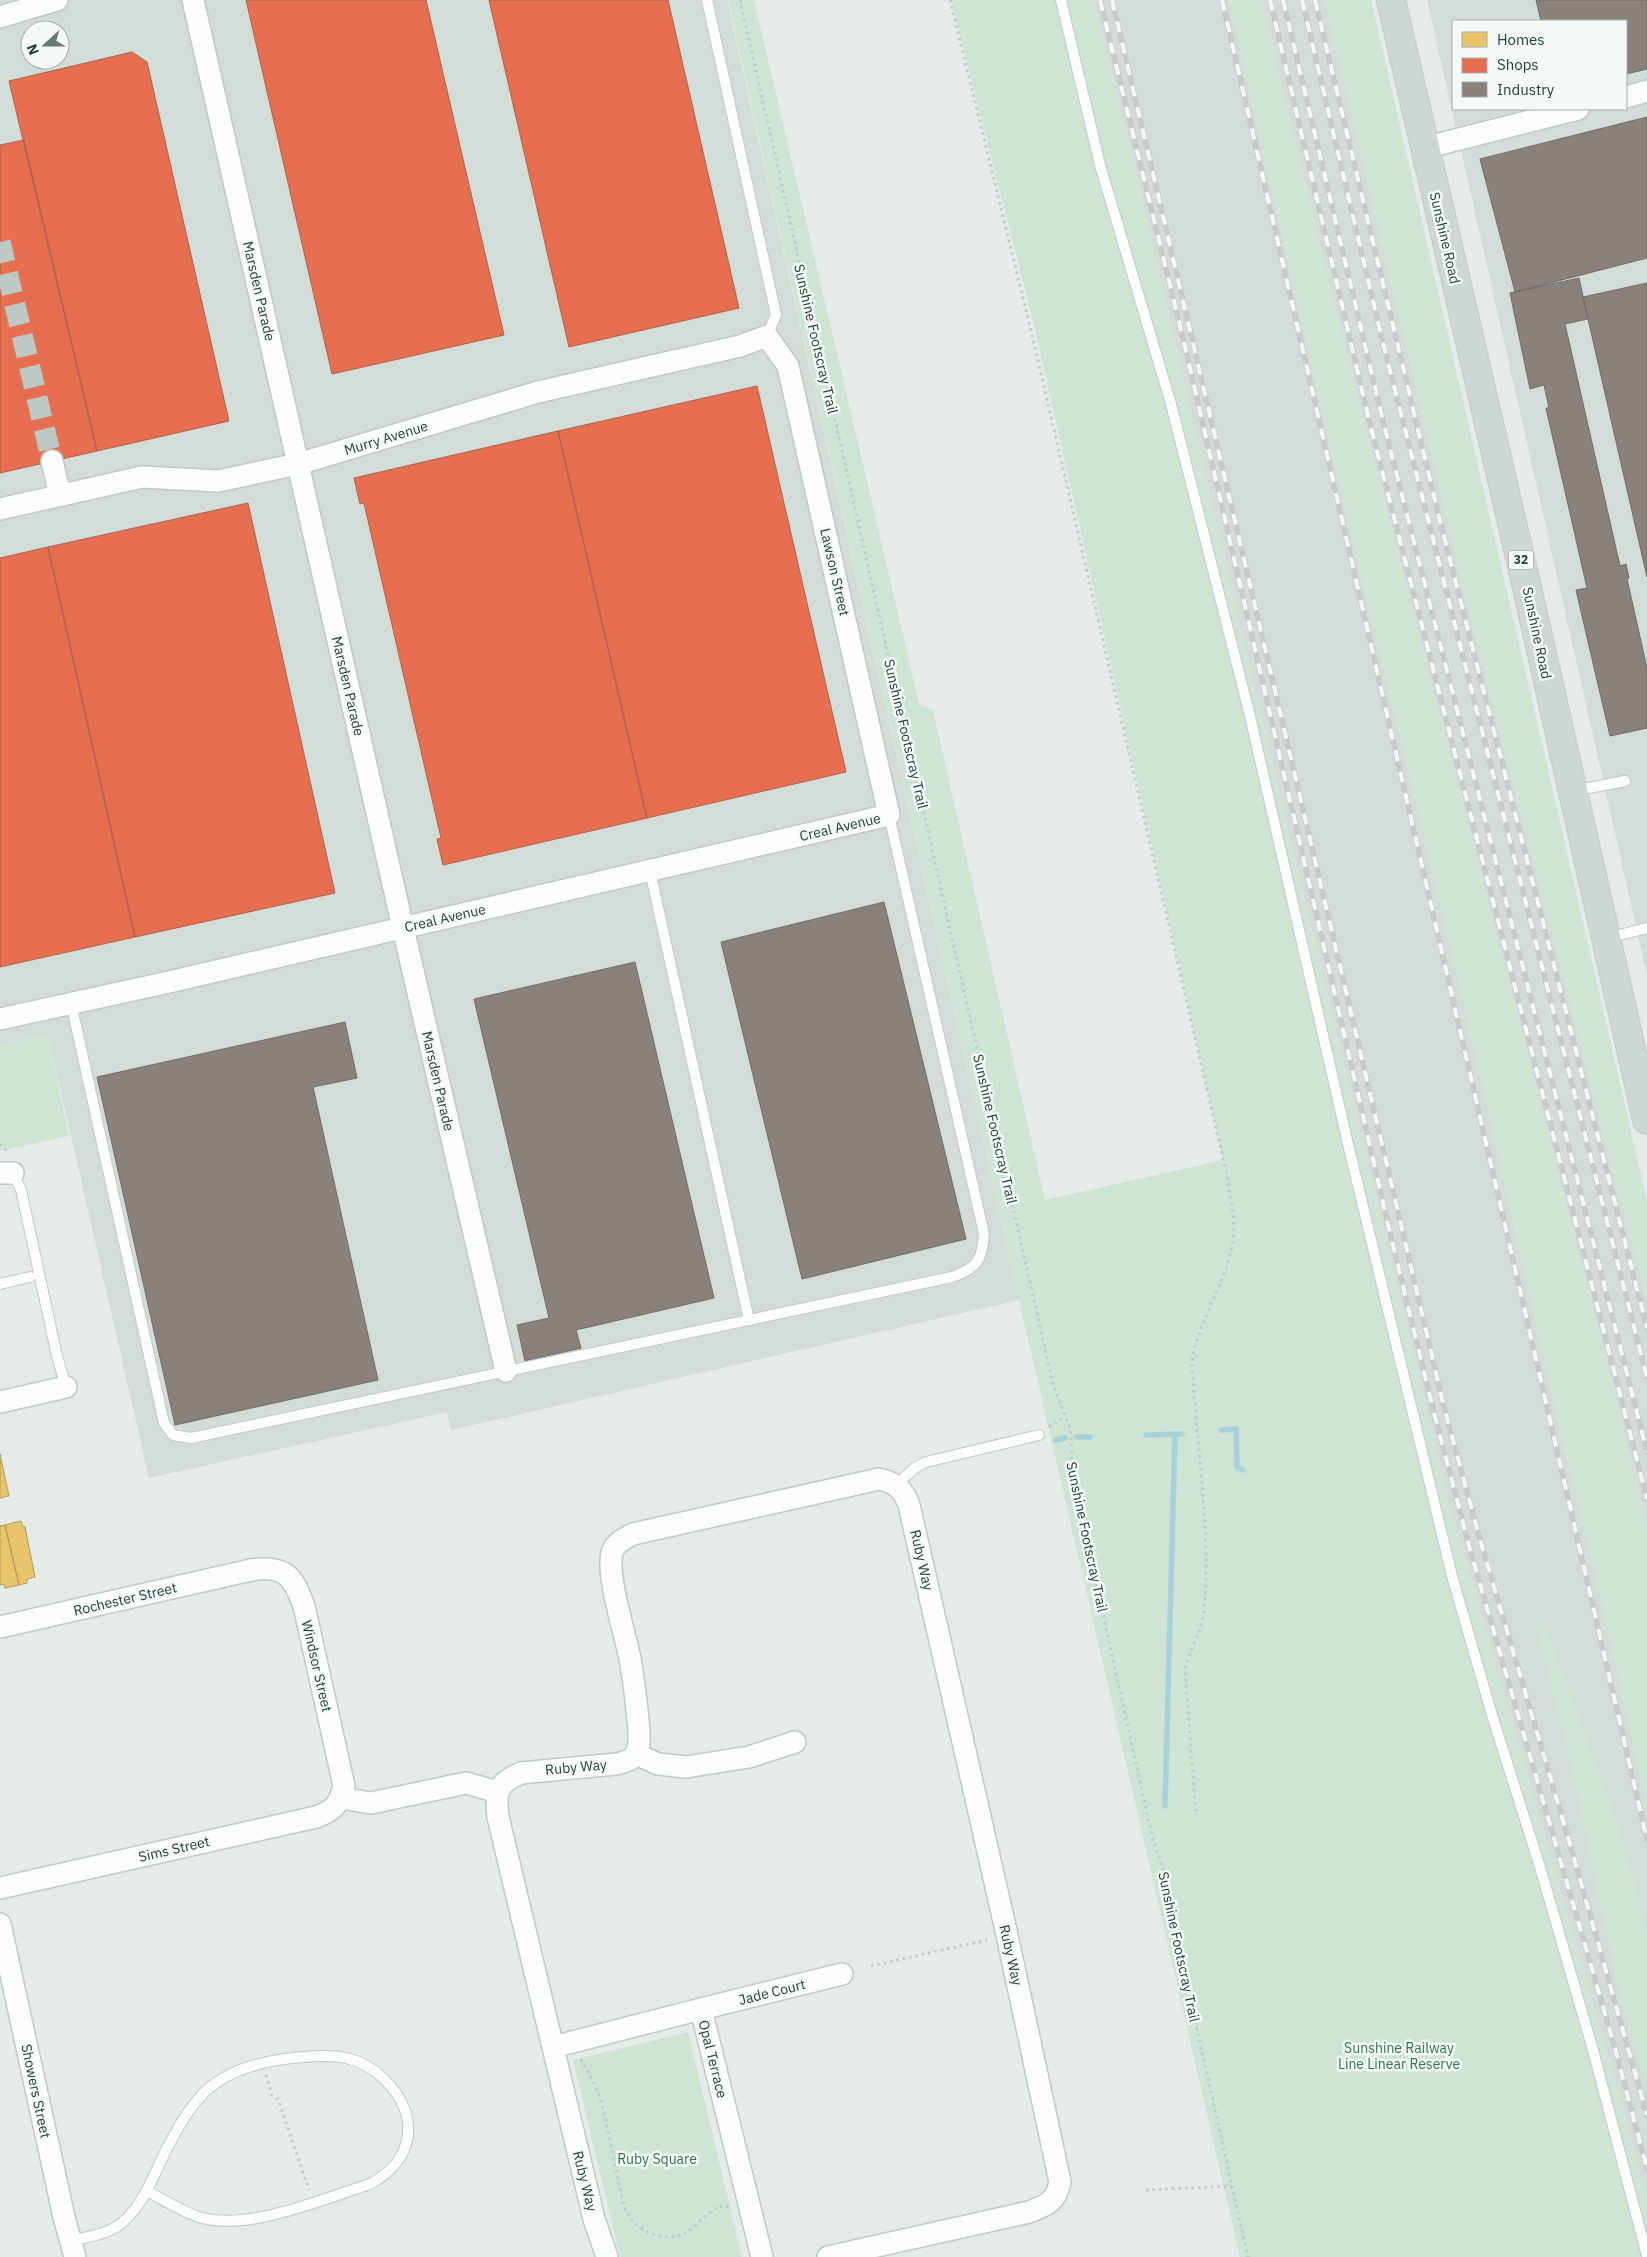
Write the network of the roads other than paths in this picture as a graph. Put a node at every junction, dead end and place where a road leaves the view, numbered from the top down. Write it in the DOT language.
graph roads {
  1 [pos="57,0"];
  2 [pos="193,0"];
  3 [pos="707,0"];
  4 [pos="1061,0"];
  5 [pos="1391,0"];
  6 [pos="0,17"];
  7 [pos="1647,91"];
  8 [pos="1627,96"];
  9 [pos="1574,110"];
  10 [pos="1424,148"];
  11 [pos="767,336"];
  12 [pos="52,461"];
  13 [pos="298,464"];
  14 [pos="60,495"];
  15 [pos="0,509"];
  16 [pos="1625,781"];
  17 [pos="1572,791"];
  18 [pos="889,815"];
  19 [pos="650,871"];
  20 [pos="403,928"];
  21 [pos="1647,928"];
  22 [pos="1605,938"];
  23 [pos="70,1003"];
  24 [pos="0,1018"];
  25 [pos="1646,1113"];
  26 [pos="7,1173"];
  27 [pos="30,1277"];
  28 [pos="0,1284"];
  29 [pos="749,1320"];
  30 [pos="506,1371"];
  31 [pos="66,1387"];
  32 [pos="0,1402"];
  33 [pos="1039,1435"];
  34 [pos="896,1485"];
  35 [pos="251,1570"];
  36 [pos="0,1627"];
  37 [pos="795,1742"];
  38 [pos="636,1754"];
  39 [pos="498,1792"];
  40 [pos="341,1798"];
  41 [pos="0,1888"];
  42 [pos="0,1924"];
  43 [pos="842,1974"];
  44 [pos="701,2009"];
  45 [pos="553,2047"];
  46 [pos="147,2191"];
  47 [pos="594,2219"];
  48 [pos="72,2249"];
  49 [pos="1647,2256"];
  50 [pos="596,2257"];
  51 [pos="607,2257"];
  52 [pos="762,2257"];
  53 [pos="828,2257"];
  1 -- 6 [label="street"];
  2 -- 13 [label="street, Marsden Parade"];
  3 -- 11 [label="lane"];
  4 -- 49 [label="lane"];
  5 -- 10 [label="main road, Sunshine Road / 32"];
  7 -- 8 [label="street"];
  9 -- 10 [label="street"];
  10 -- 17 [label="main road, Sunshine Road / 32"];
  11 -- 13 [label="street, Murry Avenue"];
  11 -- 18 [label="street, Lawson Street"];
  12 -- 14 [label="street"];
  13 -- 14 [label="street, Murry Avenue"];
  13 -- 20 [label="street, Marsden Parade"];
  14 -- 15 [label="street, Murry Avenue"];
  16 -- 17 [label="lane"];
  17 -- 22 [label="main road, Sunshine Road / 32"];
  18 -- 19 [label="street, Creal Avenue"];
  18 -- 29 [label="lane"];
  19 -- 20 [label="street, Creal Avenue"];
  19 -- 29 [label="lane"];
  20 -- 23 [label="street, Creal Avenue"];
  20 -- 30 [label="street, Marsden Parade"];
  21 -- 22 [label="lane"];
  22 -- 25 [label="main road, Sunshine Road / 32"];
  23 -- 24 [label="street, Creal Avenue"];
  23 -- 30 [label="lane"];
  26 -- 31 [label="lane"];
  27 -- 28 [label="lane"];
  29 -- 30 [label="lane"];
  31 -- 32 [label="street"];
  33 -- 34 [label="lane"];
  34 -- 38 [label="street"];
  34 -- 53 [label="street, Ruby Way"];
  35 -- 36 [label="street, Rochester Street"];
  35 -- 40 [label="street, Windsor Street"];
  37 -- 38 [label="street"];
  38 -- 39 [label="street, Ruby Way"];
  39 -- 40 [label="street"];
  39 -- 45 [label="street, Ruby Way"];
  40 -- 41 [label="street, Sims Street"];
  42 -- 48 [label="street, Showers Street"];
  43 -- 44 [label="street, Jade Court"];
  44 -- 45 [label="street, Opal Terrace"];
  44 -- 52 [label="street, Opal Terrace"];
  45 -- 47 [label="street, Ruby Way"];
  46 -- 46 [label="lane"];
  46 -- 48 [label="lane"];
  47 -- 50 [label="street, Ruby Way"];
  47 -- 51 [label="street, Ruby Way"];
}
